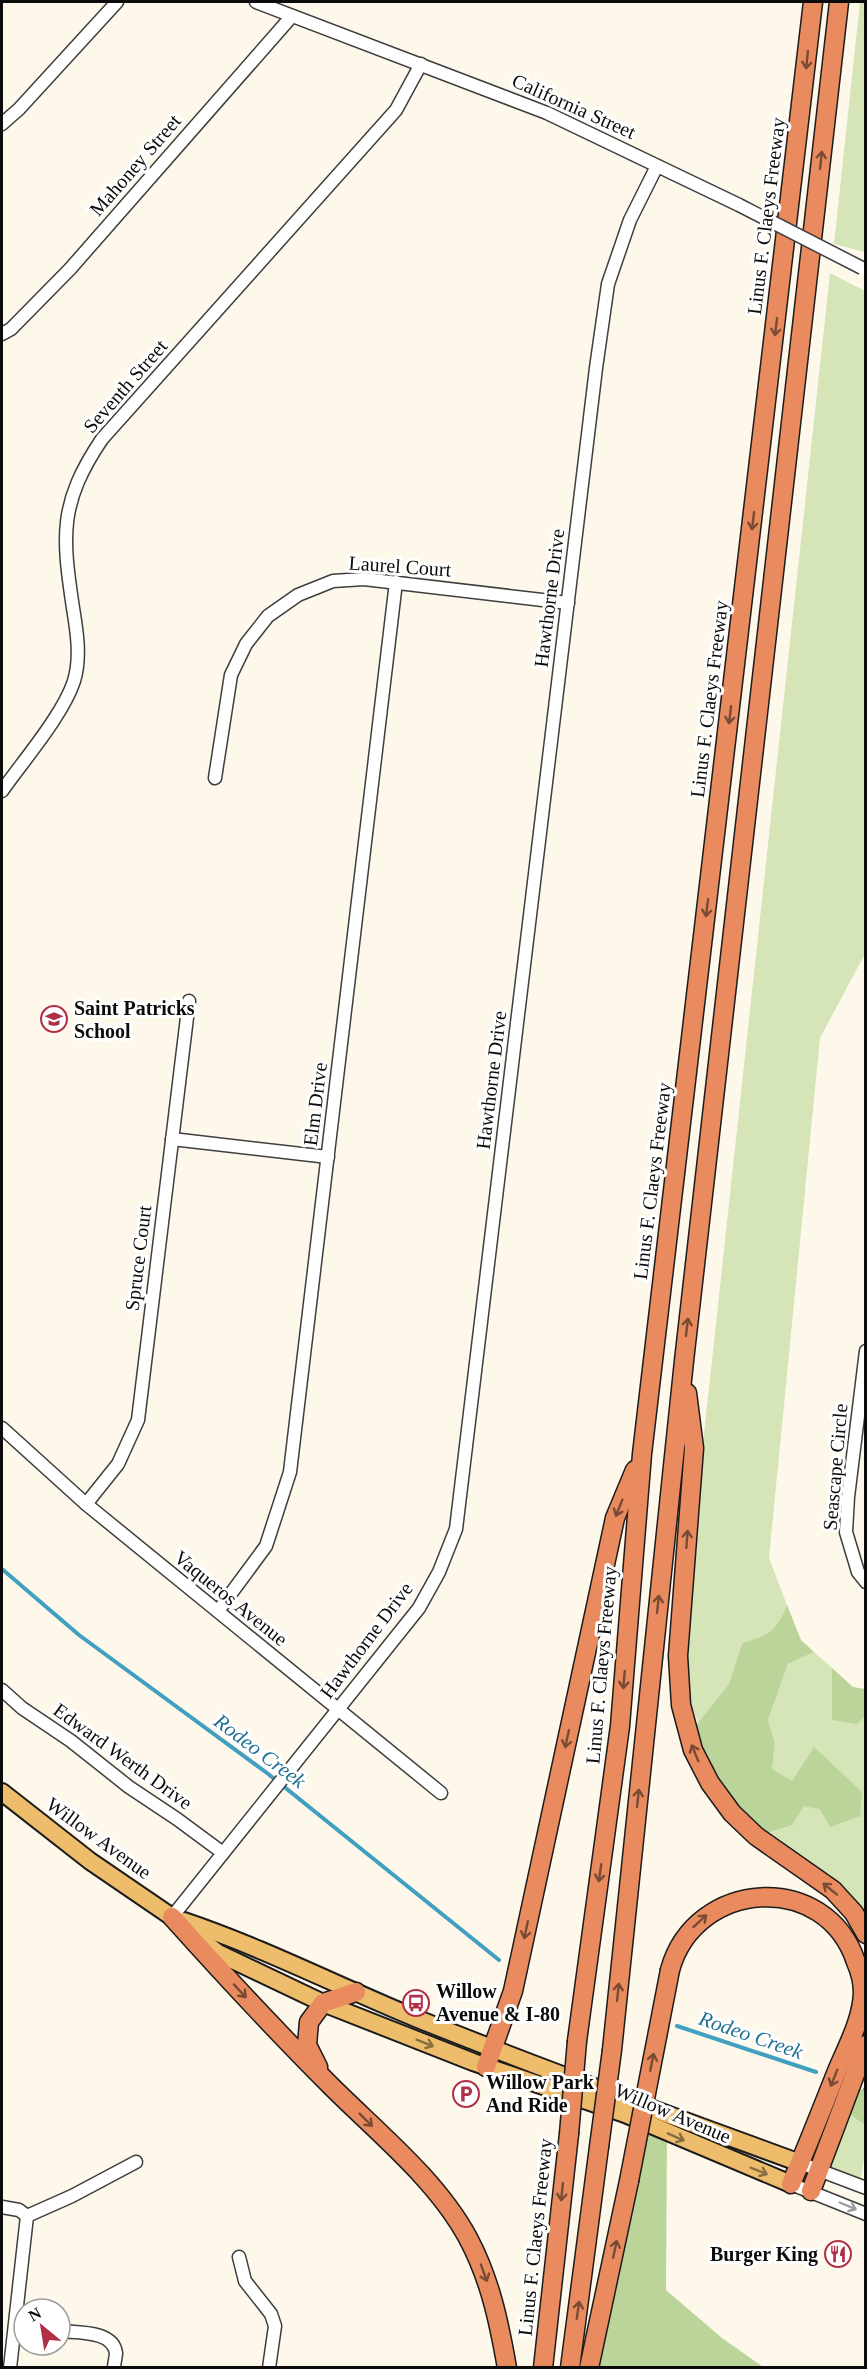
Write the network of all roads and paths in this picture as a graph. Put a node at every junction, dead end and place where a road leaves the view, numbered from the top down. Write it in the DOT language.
graph roads {
  1 [pos="117,2"];
  2 [pos="256,2"];
  3 [pos="813,2"];
  4 [pos="838,2"];
  5 [pos="292,16"];
  6 [pos="421,64"];
  7 [pos="2,124"];
  8 [pos="657,166"];
  9 [pos="864,269"];
  10 [pos="2,334"];
  11 [pos="396,582"];
  12 [pos="568,603"];
  13 [pos="215,778"];
  14 [pos="2,791"];
  15 [pos="189,1001"];
  16 [pos="172,1139"];
  17 [pos="328,1157"];
  18 [pos="866,1351"];
  19 [pos="684,1361"];
  20 [pos="2,1428"];
  21 [pos="642,1454"];
  22 [pos="86,1504"];
  23 [pos="866,1582"];
  24 [pos="218,1611"];
  25 [pos="2,1690"];
  26 [pos="338,1710"];
  27 [pos="2,1792"];
  28 [pos="441,1793"];
  29 [pos="223,1853"];
  30 [pos="172,1917"];
  31 [pos="866,1934"];
  32 [pos="356,1992"];
  33 [pos="323,2003"];
  34 [pos="866,2045"];
  35 [pos="493,2048"];
  36 [pos="486,2067"];
  37 [pos="324,2079"];
  38 [pos="136,2162"];
  39 [pos="800,2163"];
  40 [pos="819,2169"];
  41 [pos="791,2184"];
  42 [pos="866,2188"];
  43 [pos="811,2191"];
  44 [pos="2,2207"];
  45 [pos="866,2214"];
  46 [pos="27,2216"];
  47 [pos="239,2257"];
  48 [pos="22,2297"];
  49 [pos="72,2332"];
  50 [pos="114,2367"];
  51 [pos="269,2367"];
  52 [pos="507,2367"];
  53 [pos="543,2367"];
  54 [pos="570,2367"];
  55 [pos="589,2367"];
  1 -- 7 [label="street"];
  2 -- 5 [label="street, California Street"];
  3 -- 21 [label="highway, Linus F. Claeys Freeway, one-way"];
  19 -- 4 [label="highway, one-way"];
  5 -- 6 [label="street, California Street"];
  5 -- 10 [label="street, Mahoney Street"];
  6 -- 8 [label="street, California Street"];
  6 -- 14 [label="street, Seventh Street"];
  8 -- 9 [label="street, California Street, bridge"];
  8 -- 12 [label="street, Hawthorne Drive"];
  11 -- 12 [label="street, Laurel Court"];
  11 -- 13 [label="street, Laurel Court"];
  11 -- 17 [label="street, Elm Drive"];
  12 -- 26 [label="street, Hawthorne Drive"];
  15 -- 16 [label="street, Spruce Court"];
  16 -- 17 [label="street"];
  16 -- 22 [label="street, Spruce Court"];
  17 -- 24 [label="street, Elm Drive"];
  18 -- 23 [label="street, Seascape Circle"];
  31 -- 19 [label="highway, one-way"];
  54 -- 19 [label="highway, one-way, bridge"];
  20 -- 22 [label="street, Vaqueros Avenue"];
  21 -- 35 [label="highway, one-way"];
  21 -- 53 [label="highway, Linus F. Claeys Freeway, one-way, bridge"];
  22 -- 24 [label="street, Vaqueros Avenue"];
  24 -- 26 [label="street, Vaqueros Avenue"];
  25 -- 29 [label="street, Edward Werth Drive"];
  26 -- 28 [label="street, Vaqueros Avenue"];
  26 -- 29 [label="street, Hawthorne Drive"];
  27 -- 30 [label="main road, Willow Avenue"];
  29 -- 30 [label="street, Hawthorne Drive"];
  30 -- 32 [label="main road, Willow Avenue"];
  30 -- 33 [label="main road, Willow Avenue"];
  30 -- 37 [label="highway, one-way"];
  32 -- 33 [label="highway"];
  32 -- 35 [label="main road, Willow Avenue"];
  33 -- 36 [label="main road, Willow Avenue, one-way"];
  33 -- 37 [label="highway"];
  34 -- 40 [label="highway"];
  35 -- 36 [label="highway"];
  35 -- 39 [label="main road, Willow Avenue"];
  36 -- 41 [label="main road, Willow Avenue, one-way"];
  37 -- 52 [label="highway, one-way"];
  38 -- 46 [label="street"];
  39 -- 40 [label="street, Willow Avenue"];
  39 -- 41 [label="highway"];
  55 -- 39 [label="highway, one-way, bridge"];
  40 -- 42 [label="street, Willow Avenue"];
  40 -- 43 [label="highway"];
  41 -- 43 [label="street, Willow Avenue"];
  43 -- 45 [label="street, Willow Avenue, one-way"];
  44 -- 46 [label="street"];
  46 -- 48 [label="street"];
  47 -- 51 [label="street"];
  49 -- 50 [label="street"];
}
